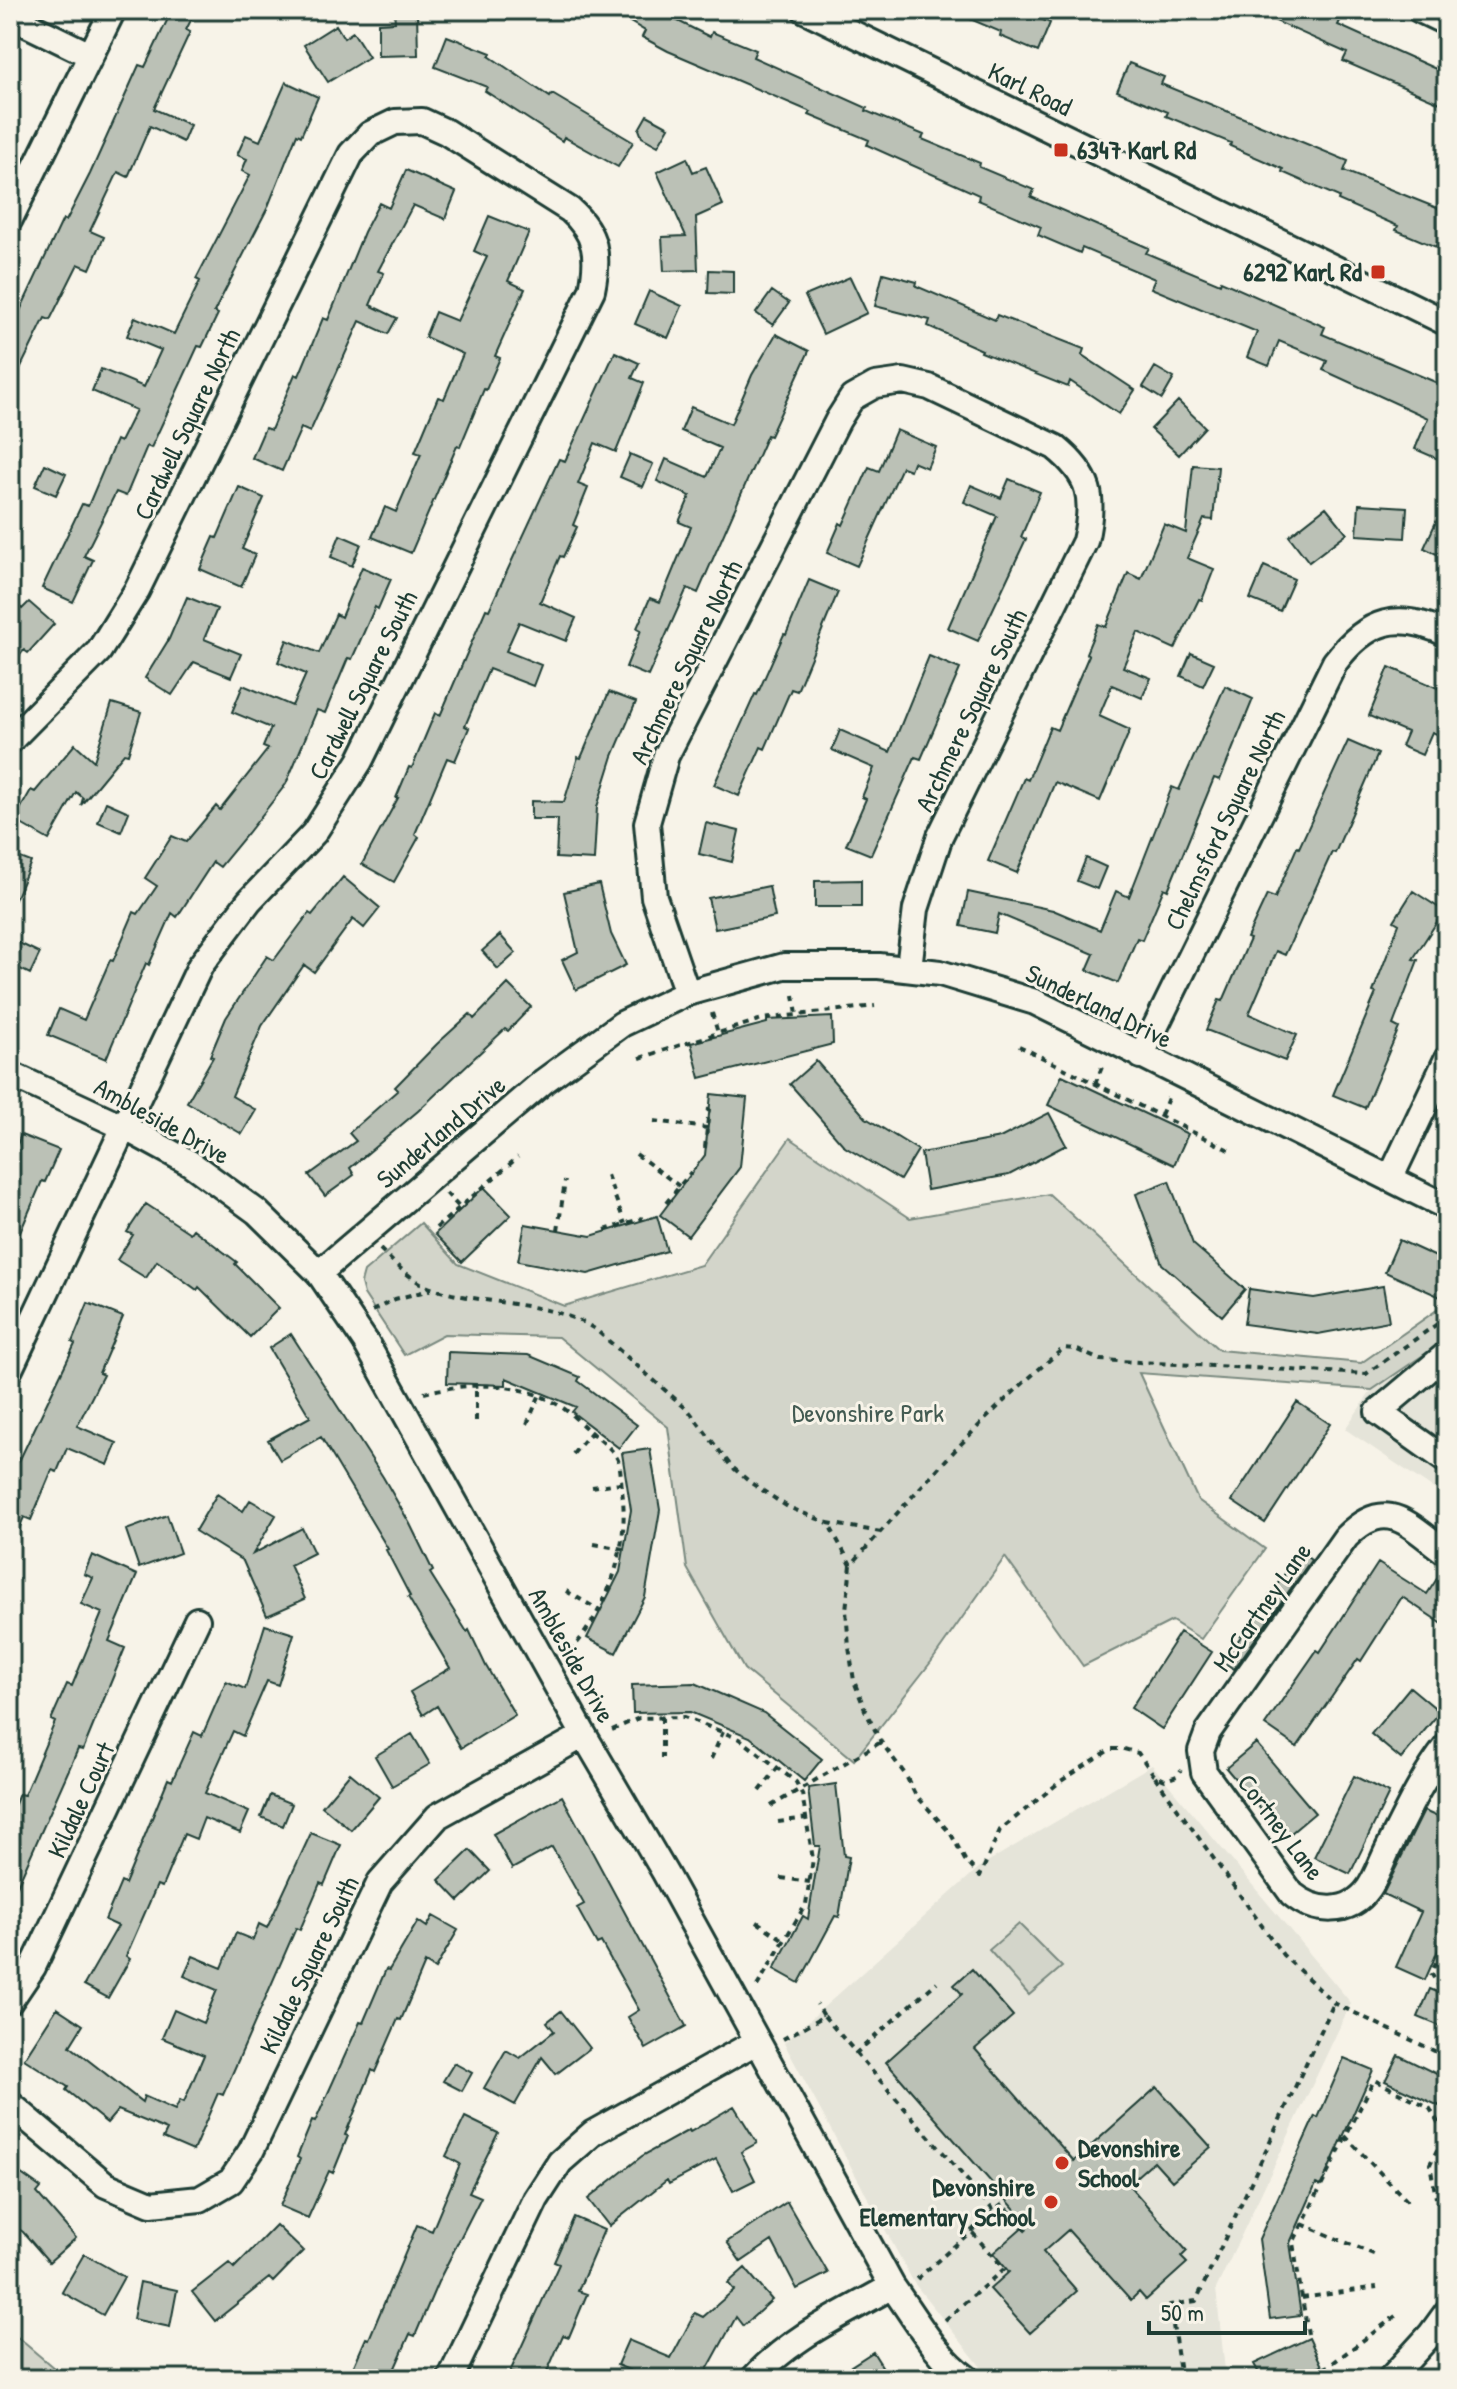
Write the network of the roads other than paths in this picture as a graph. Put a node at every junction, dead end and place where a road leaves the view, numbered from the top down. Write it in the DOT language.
graph roads {
  1 [pos="113,10"];
  2 [pos="805,10"];
  3 [pos="1420,10"];
  4 [pos="10,16"];
  5 [pos="1447,23"];
  6 [pos="90,55"];
  7 [pos="395,122"];
  8 [pos="10,219"];
  9 [pos="1447,323"];
  10 [pos="875,385"];
  11 [pos="1447,634"];
  12 [pos="10,741"];
  13 [pos="909,968"];
  14 [pos="687,993"];
  15 [pos="1141,1056"];
  16 [pos="1447,1059"];
  17 [pos="10,1074"];
  18 [pos="124,1127"];
  19 [pos="1390,1179"];
  20 [pos="1447,1207"];
  21 [pos="319,1273"];
  22 [pos="1447,1354"];
  23 [pos="10,1369"];
  24 [pos="1447,1461"];
  25 [pos="1447,1553"];
  26 [pos="197,1620"];
  27 [pos="1208,1732"];
  28 [pos="584,1735"];
  29 [pos="1447,1746"];
  30 [pos="10,2001"];
  31 [pos="756,2042"];
  32 [pos="10,2104"];
  33 [pos="892,2286"];
  34 [pos="1447,2312"];
  35 [pos="450,2379"];
  36 [pos="753,2379"];
  37 [pos="968,2379"];
  38 [pos="1390,2379"];
  1 -- 6 [label="street"];
  2 -- 9 [label="street, Karl Road"];
  3 -- 5 [label="street"];
  4 -- 6 [label="street"];
  6 -- 8 [label="street"];
  7 -- 12 [label="street, Cardwell Square North"];
  7 -- 18 [label="street, Cardwell Square South"];
  10 -- 13 [label="street, Archmere Square South"];
  10 -- 14 [label="street, Archmere Square North"];
  11 -- 15 [label="street, Chelmsford Square North"];
  13 -- 14 [label="street, Sunderland Drive"];
  13 -- 15 [label="street, Sunderland Drive"];
  14 -- 21 [label="street, Sunderland Drive"];
  15 -- 19 [label="street, Sunderland Drive"];
  16 -- 19 [label="street"];
  17 -- 18 [label="street, Ambleside Drive"];
  18 -- 21 [label="street, Ambleside Drive"];
  18 -- 23 [label="street, Cardwell Square South"];
  19 -- 20 [label="street, Sunderland Drive"];
  21 -- 28 [label="street, Ambleside Drive"];
  22 -- 24 [label="street"];
  25 -- 27 [label="street, McCartney Lane"];
  26 -- 30 [label="street, Kildale Court"];
  27 -- 29 [label="street, Cortney Lane"];
  28 -- 31 [label="street, Ambleside Drive"];
  28 -- 32 [label="street, Kildale Square South"];
  31 -- 33 [label="street, Ambleside Drive"];
  31 -- 35 [label="street"];
  33 -- 36 [label="street"];
  33 -- 37 [label="street, Ambleside Drive"];
  34 -- 38 [label="street"];
}
